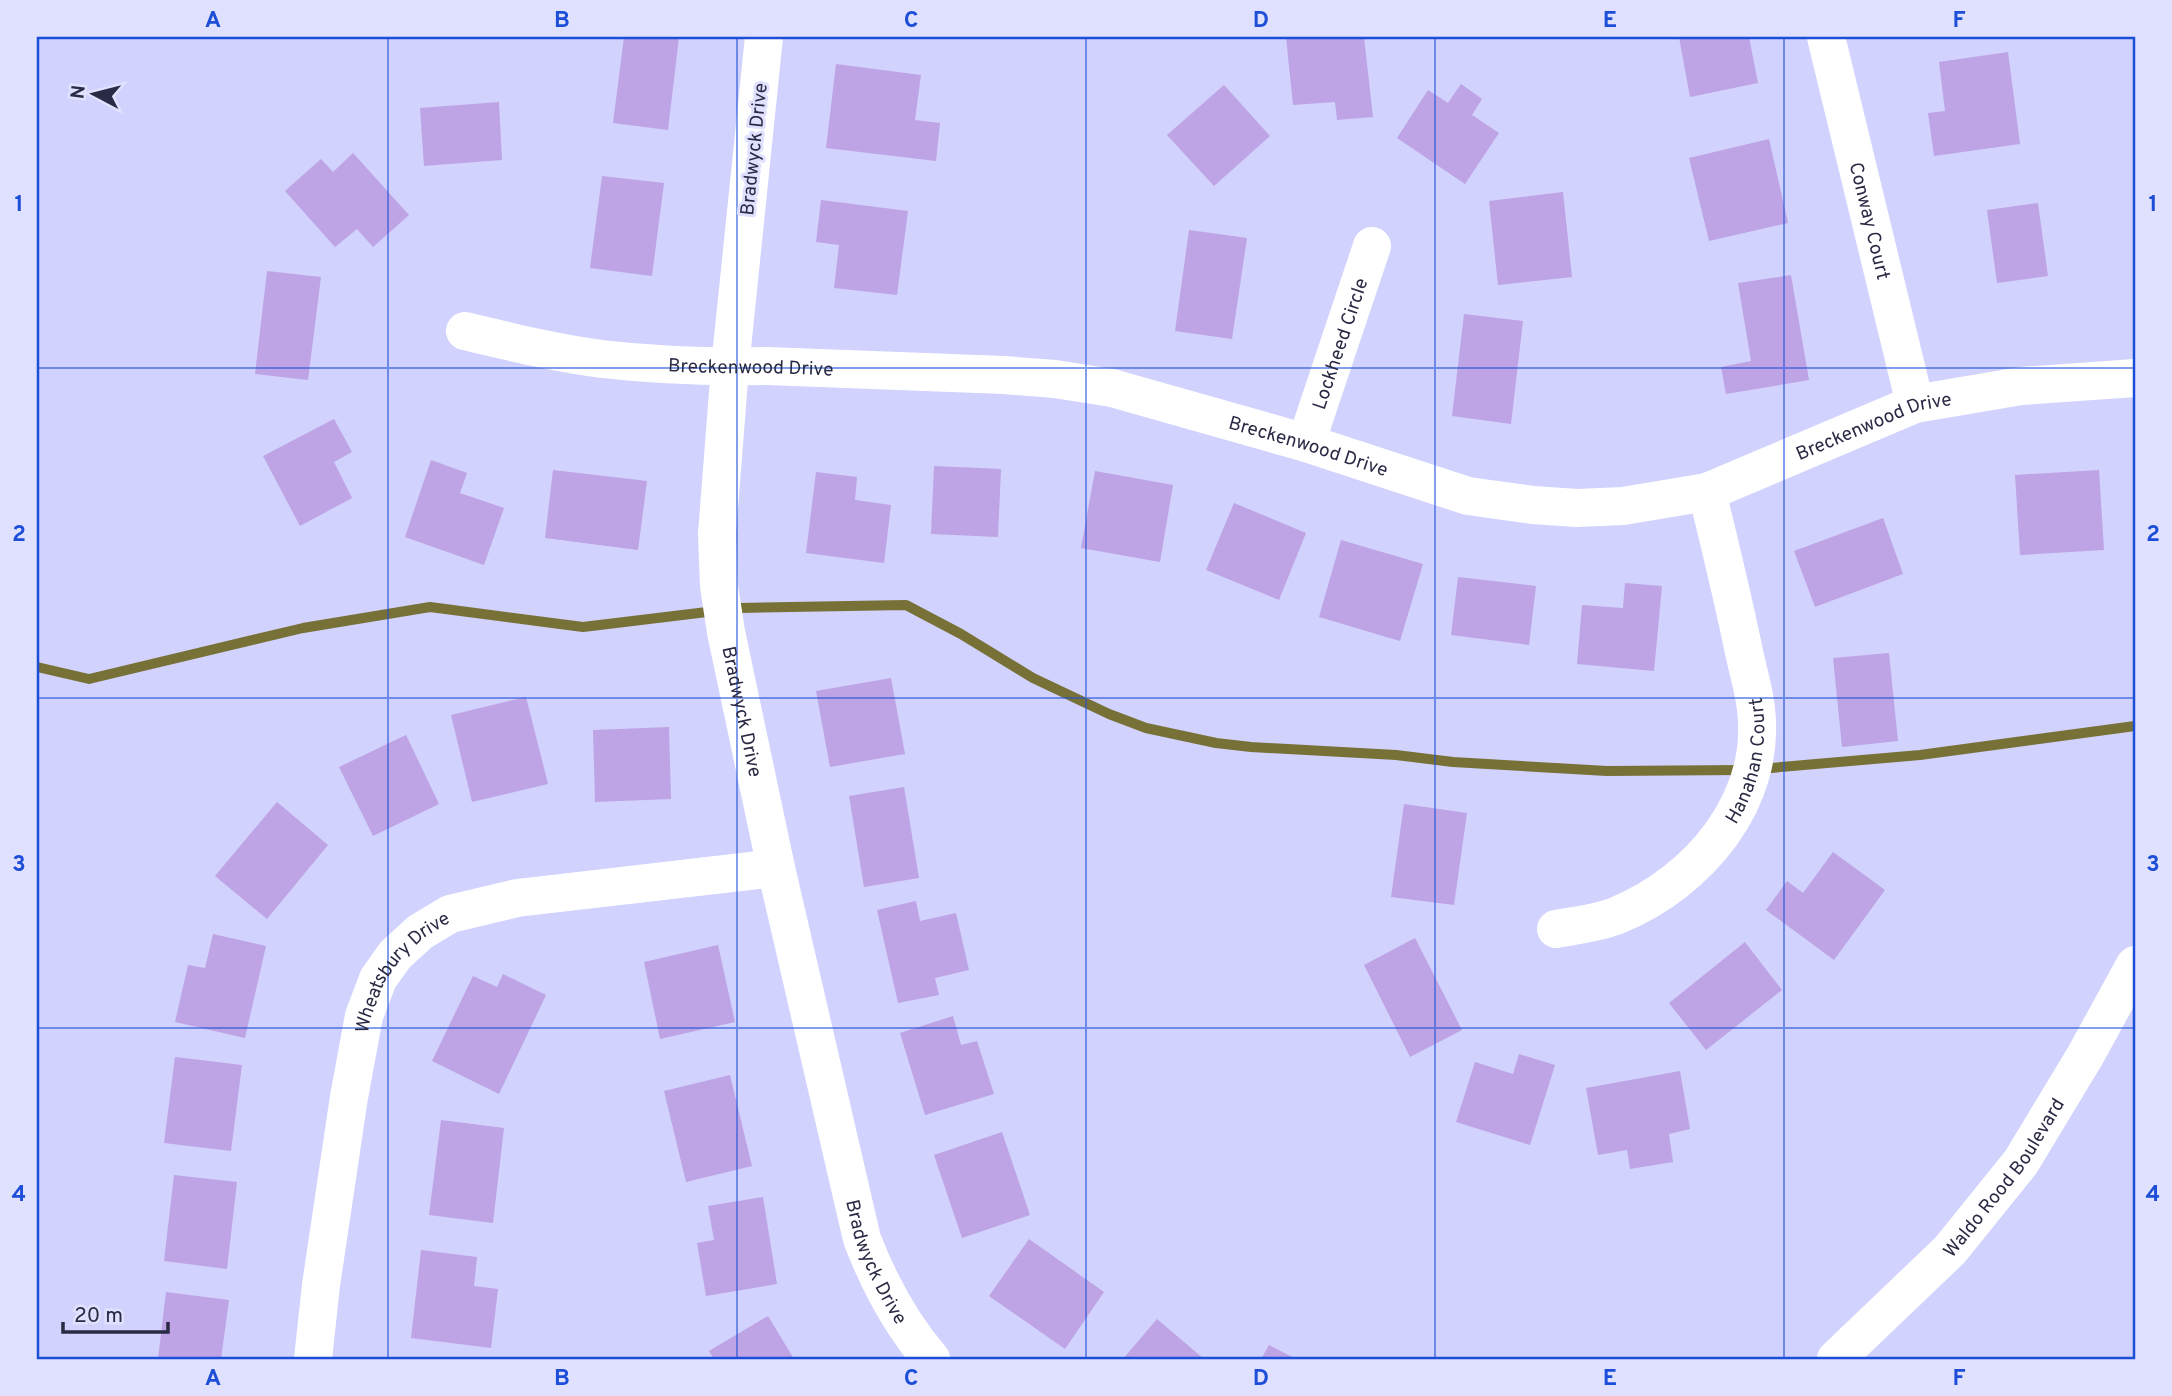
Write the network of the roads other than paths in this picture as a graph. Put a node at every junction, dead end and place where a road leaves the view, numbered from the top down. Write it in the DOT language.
graph roads {
  1 [pos="764,37"];
  2 [pos="1826,37"];
  3 [pos="1372,246"];
  4 [pos="465,331"];
  5 [pos="730,367"];
  6 [pos="2135,378"];
  7 [pos="1915,404"];
  8 [pos="1306,443"];
  9 [pos="1707,492"];
  10 [pos="776,869"];
  11 [pos="1556,929"];
  12 [pos="2135,965"];
  13 [pos="313,1359"];
  14 [pos="931,1359"];
  15 [pos="1836,1359"];
  1 -- 5 [label="street, Bradwyck Drive"];
  2 -- 7 [label="street, Conway Court"];
  3 -- 8 [label="street, Lockheed Circle"];
  4 -- 5 [label="street, Breckenwood Drive"];
  5 -- 8 [label="street, Breckenwood Drive"];
  5 -- 10 [label="street, Bradwyck Drive"];
  6 -- 7 [label="street, Breckenwood Drive"];
  7 -- 9 [label="street, Breckenwood Drive"];
  8 -- 9 [label="street, Breckenwood Drive"];
  9 -- 11 [label="street, Hanahan Court"];
  10 -- 13 [label="street, Wheatsbury Drive"];
  10 -- 14 [label="street, Bradwyck Drive"];
  12 -- 15 [label="street, Waldo Rood Boulevard"];
}
